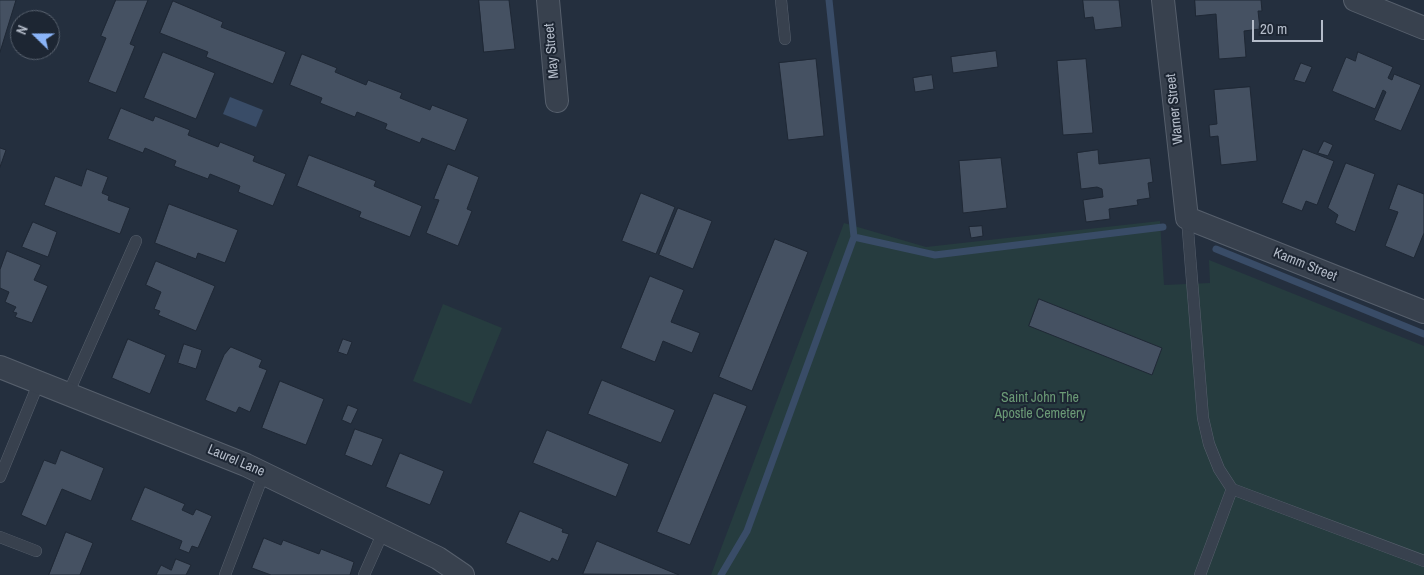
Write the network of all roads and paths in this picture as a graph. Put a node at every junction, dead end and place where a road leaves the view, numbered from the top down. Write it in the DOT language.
graph roads {
  1 [pos="548,0"];
  2 [pos="781,0"];
  3 [pos="1163,0"];
  4 [pos="1355,0"];
  5 [pos="1424,28"];
  6 [pos="784,40"];
  7 [pos="557,101"];
  8 [pos="1187,218"];
  9 [pos="136,241"];
  10 [pos="1424,312"];
  11 [pos="0,367"];
  12 [pos="39,382"];
  13 [pos="68,394"];
  14 [pos="264,473"];
  15 [pos="0,477"];
  16 [pos="1232,489"];
  17 [pos="384,530"];
  18 [pos="0,537"];
  19 [pos="36,551"];
  20 [pos="1424,561"];
  21 [pos="225,575"];
  22 [pos="364,575"];
  23 [pos="463,575"];
  24 [pos="1200,575"];
  1 -- 7 [label="street, May Street"];
  2 -- 6 [label="lane"];
  3 -- 8 [label="street, Warner Street"];
  4 -- 5 [label="street"];
  8 -- 10 [label="street, Kamm Street"];
  8 -- 16 [label="lane"];
  9 -- 13 [label="lane"];
  11 -- 12 [label="street, Laurel Lane"];
  12 -- 13 [label="street, Laurel Lane"];
  12 -- 15 [label="lane"];
  13 -- 14 [label="street, Laurel Lane"];
  14 -- 17 [label="street, Laurel Lane"];
  14 -- 21 [label="lane"];
  16 -- 20 [label="lane"];
  16 -- 24 [label="lane"];
  17 -- 22 [label="lane"];
  17 -- 23 [label="street, Laurel Lane"];
  18 -- 19 [label="lane"];
}
